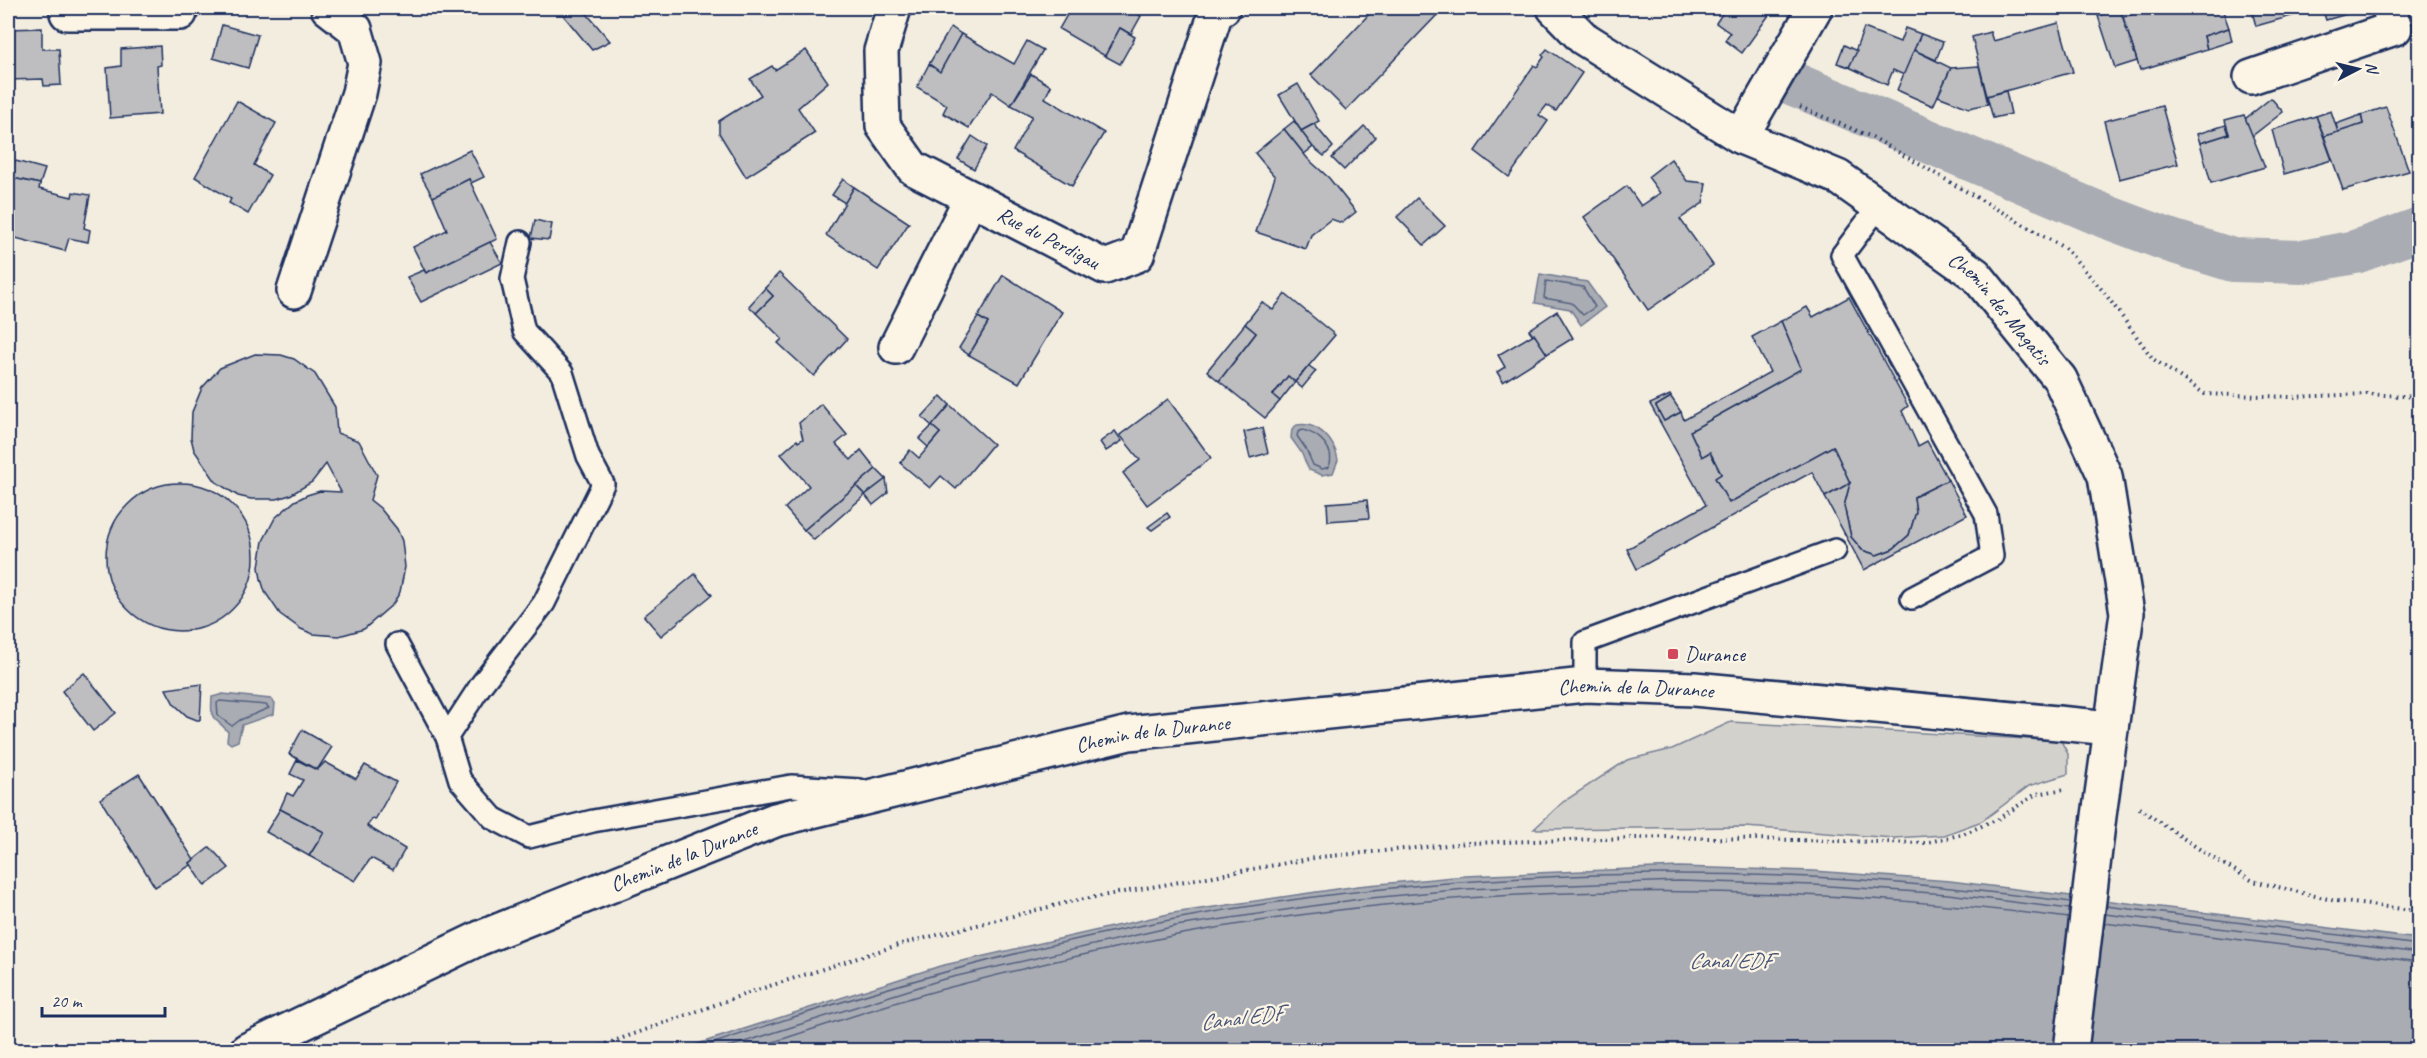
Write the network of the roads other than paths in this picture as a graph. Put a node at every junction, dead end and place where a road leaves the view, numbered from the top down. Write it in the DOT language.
graph roads {
  1 [pos="181,8"];
  2 [pos="328,8"];
  3 [pos="894,8"];
  4 [pos="1554,8"];
  5 [pos="1815,8"];
  6 [pos="2389,8"];
  7 [pos="1216,9"];
  8 [pos="67,13"];
  9 [pos="2251,77"];
  10 [pos="1741,137"];
  11 [pos="971,198"];
  12 [pos="1879,206"];
  13 [pos="520,242"];
  14 [pos="294,291"];
  15 [pos="896,347"];
  16 [pos="1835,550"];
  17 [pos="1912,598"];
  18 [pos="397,644"];
  19 [pos="1585,685"];
  20 [pos="2111,728"];
  21 [pos="447,737"];
  22 [pos="888,792"];
  23 [pos="247,1050"];
  24 [pos="2071,1050"];
  1 -- 8 [label="street"];
  2 -- 14 [label="street"];
  3 -- 11 [label="street, Rue du Perdigau"];
  4 -- 10 [label="street, Chemin des Magatis"];
  5 -- 10 [label="street"];
  6 -- 9 [label="street"];
  7 -- 11 [label="street, Rue du Perdigau"];
  10 -- 12 [label="street, Chemin des Magatis"];
  11 -- 15 [label="street"];
  12 -- 17 [label="lane"];
  12 -- 20 [label="street, Chemin des Magatis"];
  13 -- 21 [label="lane"];
  16 -- 19 [label="lane"];
  18 -- 21 [label="lane"];
  19 -- 20 [label="street, Chemin de la Durance"];
  19 -- 22 [label="street, Chemin de la Durance"];
  20 -- 24 [label="street, Chemin des Magatis"];
  21 -- 22 [label="lane"];
  22 -- 23 [label="street, Chemin de la Durance"];
}
